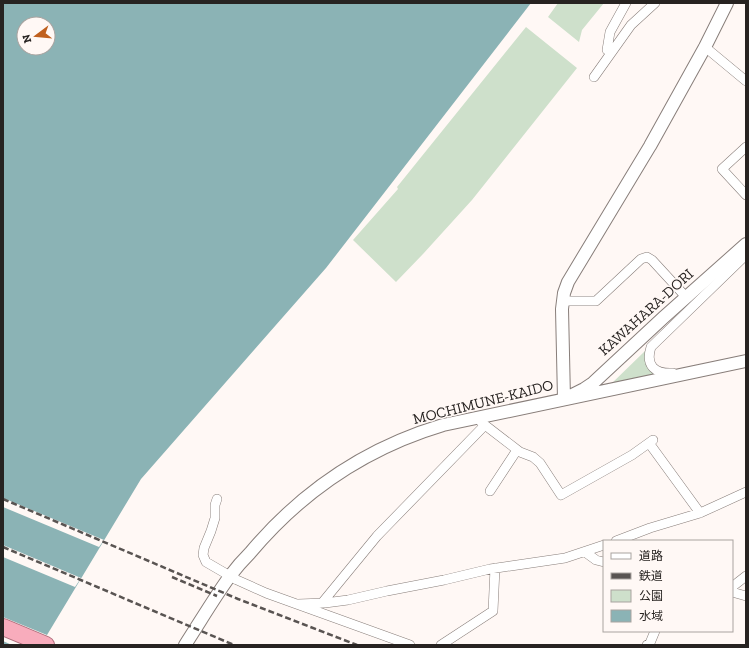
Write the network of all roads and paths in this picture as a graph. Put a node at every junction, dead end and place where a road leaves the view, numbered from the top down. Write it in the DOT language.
graph roads {
  1 [pos="626,3"];
  2 [pos="649,3"];
  3 [pos="655,3"];
  4 [pos="727,3"];
  5 [pos="631,25"];
  6 [pos="705,47"];
  7 [pos="611,53"];
  8 [pos="594,77"];
  9 [pos="745,79"];
  10 [pos="746,147"];
  11 [pos="746,195"];
  12 [pos="746,244"];
  13 [pos="746,255"];
  14 [pos="686,297"];
  15 [pos="563,301"];
  16 [pos="746,360"];
  17 [pos="564,399"];
  18 [pos="480,421"];
  19 [pos="517,450"];
  20 [pos="490,491"];
  21 [pos="746,492"];
  22 [pos="217,499"];
  23 [pos="700,513"];
  24 [pos="619,540"];
  25 [pos="603,546"];
  26 [pos="585,552"];
  27 [pos="603,562"];
  28 [pos="495,568"];
  29 [pos="231,576"];
  30 [pos="746,576"];
  31 [pos="733,586"];
  32 [pos="733,592"];
  33 [pos="746,596"];
  34 [pos="322,603"];
  35 [pos="298,604"];
  36 [pos="3,627"];
  37 [pos="654,632"];
  38 [pos="46,645"];
  39 [pos="185,645"];
  40 [pos="410,645"];
  41 [pos="441,645"];
  42 [pos="647,645"];
  1 -- 7 [label="street"];
  2 -- 5 [label="street"];
  3 -- 5 [label="street"];
  4 -- 6 [label="street"];
  5 -- 7 [label="street"];
  6 -- 9 [label="street"];
  6 -- 15 [label="street"];
  7 -- 8 [label="street"];
  10 -- 11 [label="street"];
  12 -- 14 [label="street, KAWAHARA-DORI"];
  13 -- 16 [label="street"];
  14 -- 15 [label="street"];
  14 -- 17 [label="street, KAWAHARA-DORI"];
  15 -- 17 [label="street"];
  16 -- 17 [label="street, MOCHIMUNE-KAIDO"];
  17 -- 18 [label="street, MOCHIMUNE-KAIDO"];
  18 -- 19 [label="street"];
  18 -- 29 [label="street, MOCHIMUNE-KAIDO"];
  18 -- 34 [label="street"];
  19 -- 20 [label="street"];
  19 -- 23 [label="street"];
  21 -- 23 [label="street"];
  22 -- 29 [label="street"];
  23 -- 24 [label="street"];
  25 -- 26 [label="street"];
  26 -- 27 [label="street"];
  26 -- 28 [label="street"];
  28 -- 34 [label="street"];
  28 -- 41 [label="street"];
  29 -- 35 [label="street"];
  29 -- 39 [label="street, MOCHIMUNE-KAIDO"];
  30 -- 31 [label="street"];
  32 -- 33 [label="street"];
  34 -- 35 [label="street"];
  35 -- 40 [label="street"];
  36 -- 38 [label="highway"];
  37 -- 42 [label="street"];
}
